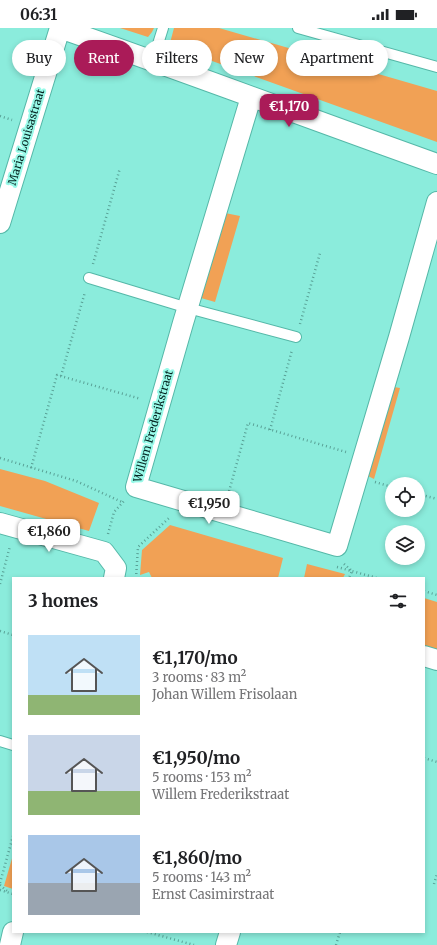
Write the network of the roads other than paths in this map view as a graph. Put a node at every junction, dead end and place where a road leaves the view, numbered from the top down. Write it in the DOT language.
graph roads {
  1 [pos="60,28"];
  2 [pos="163,28"];
  3 [pos="298,28"];
  4 [pos="159,40"];
  5 [pos="142,56"];
  6 [pos="437,67"];
  7 [pos="195,76"];
  8 [pos="251,97"];
  9 [pos="437,164"];
  10 [pos="437,202"];
  11 [pos="0,222"];
  12 [pos="89,278"];
  13 [pos="188,308"];
  14 [pos="296,337"];
  15 [pos="8,525"];
  16 [pos="114,577"];
  17 [pos="425,656"];
  18 [pos="437,660"];
  19 [pos="0,741"];
  20 [pos="12,745"];
  21 [pos="13,933"];
  22 [pos="230,933"];
  23 [pos="10,945"];
  24 [pos="226,945"];
  1 -- 5 [label="street"];
  1 -- 11 [label="street, Maria Louisastraat"];
  2 -- 4 [label="lane"];
  3 -- 6 [label="lane"];
  7 -- 8 [label="street"];
  8 -- 9 [label="street"];
  8 -- 13 [label="street, Willem Frederikstraat"];
  10 -- 13 [label="street, Willem Frederikstraat"];
  12 -- 13 [label="lane"];
  13 -- 14 [label="lane"];
  15 -- 16 [label="street"];
  17 -- 18 [label="street"];
  19 -- 20 [label="lane"];
  21 -- 23 [label="street"];
  22 -- 24 [label="street"];
}
